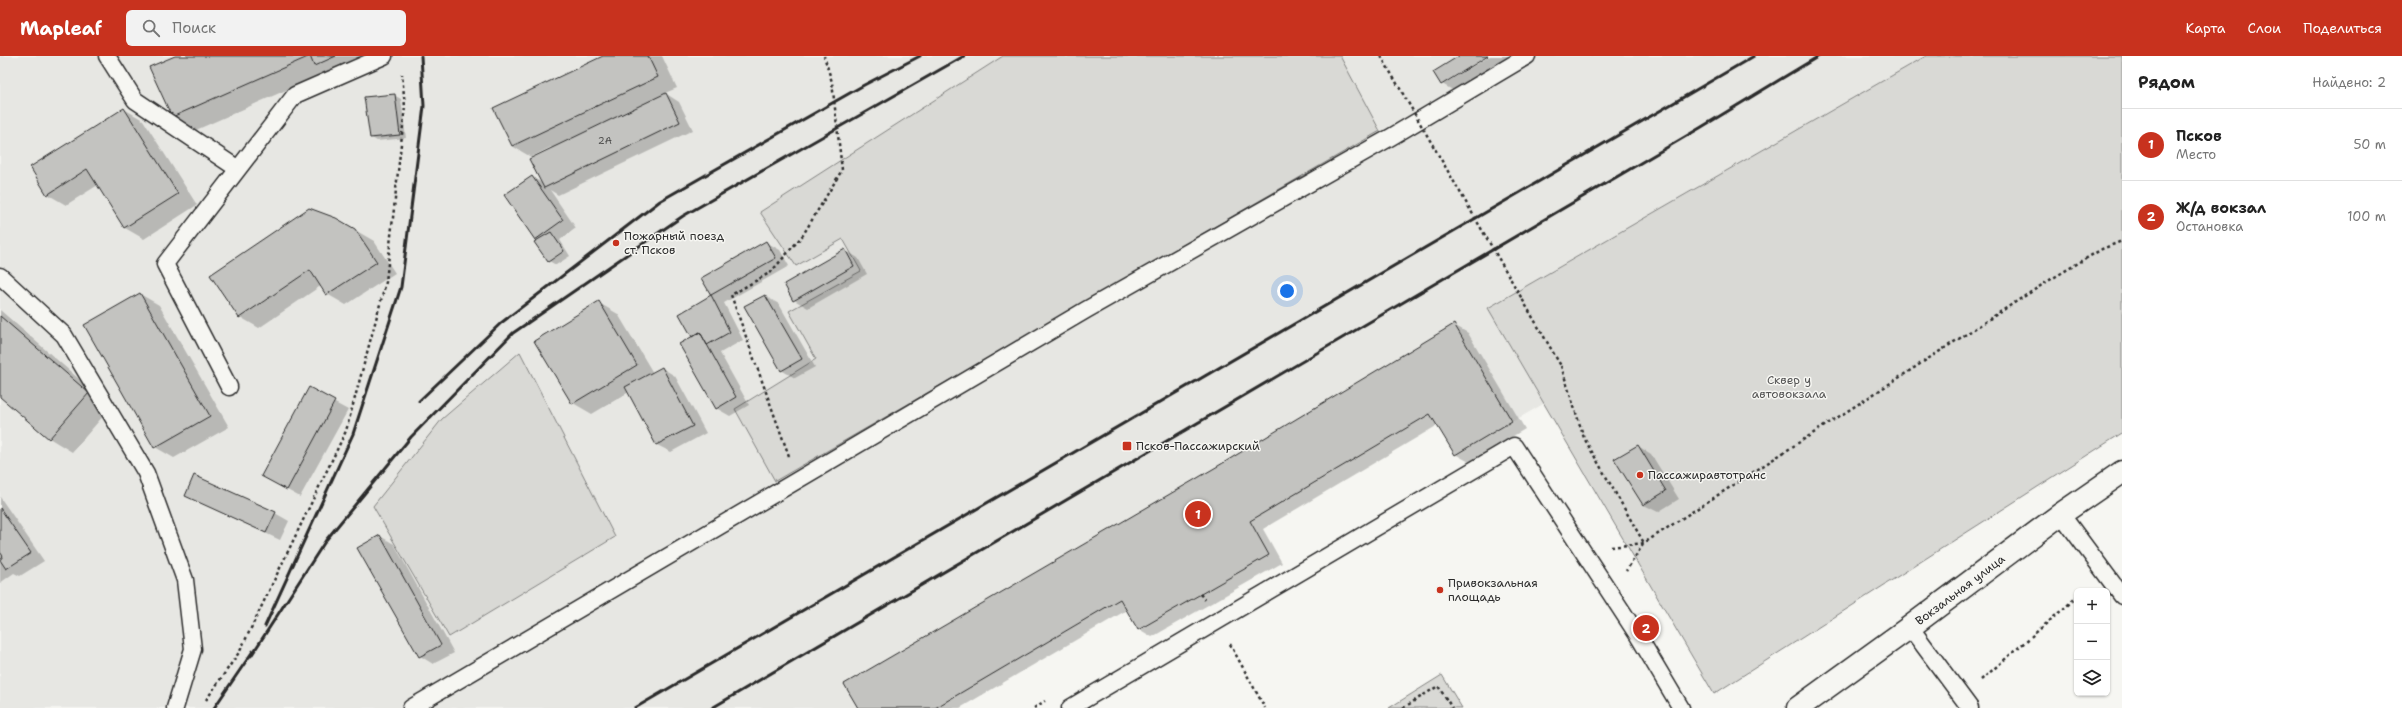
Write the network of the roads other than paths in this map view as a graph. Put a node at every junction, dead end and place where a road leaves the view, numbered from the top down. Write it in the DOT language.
graph roads {
  1 [pos="107,56"];
  2 [pos="384,56"];
  3 [pos="1527,56"];
  4 [pos="238,170"];
  5 [pos="0,276"];
  6 [pos="229,387"];
  7 [pos="2122,472"];
  8 [pos="2061,514"];
  9 [pos="2122,596"];
  10 [pos="1910,628"];
  11 [pos="1966,702"];
  12 [pos="175,708"];
  13 [pos="411,708"];
  14 [pos="1070,708"];
  15 [pos="1681,708"];
  16 [pos="1798,708"];
  1 -- 4 [label="lane"];
  2 -- 4 [label="lane"];
  3 -- 13 [label="lane"];
  4 -- 6 [label="lane"];
  5 -- 12 [label="lane"];
  7 -- 8 [label="main road, Вокзальная улица"];
  8 -- 9 [label="lane"];
  8 -- 10 [label="main road, Вокзальная улица"];
  10 -- 11 [label="lane"];
  10 -- 16 [label="main road, Вокзальная улица"];
  14 -- 15 [label="lane"];
}
